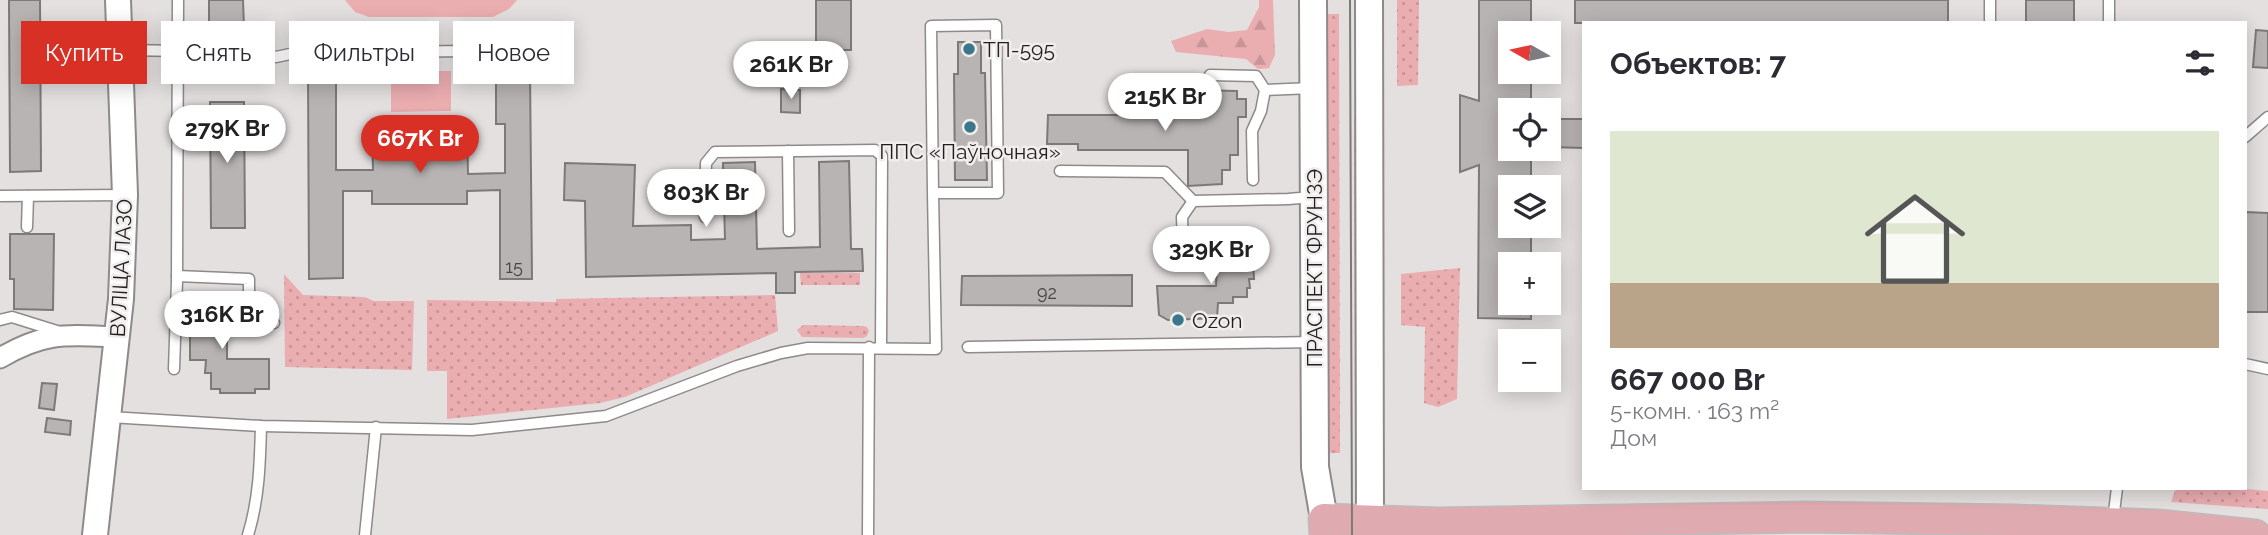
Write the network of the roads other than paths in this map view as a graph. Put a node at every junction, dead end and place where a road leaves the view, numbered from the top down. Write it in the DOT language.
graph roads {
  1 [pos="118,0"];
  2 [pos="178,0"];
  3 [pos="1313,0"];
  4 [pos="1368,0"];
  5 [pos="1990,0"];
  6 [pos="2109,0"];
  7 [pos="119,21"];
  8 [pos="178,21"];
  9 [pos="1990,21"];
  10 [pos="2109,21"];
  11 [pos="453,51"];
  12 [pos="275,57"];
  13 [pos="1210,75"];
  14 [pos="121,84"];
  15 [pos="178,84"];
  16 [pos="1314,88"];
  17 [pos="1265,90"];
  18 [pos="2268,117"];
  19 [pos="2247,135"];
  20 [pos="788,151"];
  21 [pos="1060,171"];
  22 [pos="1253,180"];
  23 [pos="933,193"];
  24 [pos="125,195"];
  25 [pos="0,196"];
  26 [pos="28,196"];
  27 [pos="1314,197"];
  28 [pos="1193,201"];
  29 [pos="705,217"];
  30 [pos="27,227"];
  31 [pos="789,232"];
  32 [pos="1182,245"];
  33 [pos="177,276"];
  34 [pos="0,320"];
  35 [pos="274,323"];
  36 [pos="69,335"];
  37 [pos="118,337"];
  38 [pos="1314,342"];
  39 [pos="968,346"];
  40 [pos="869,347"];
  41 [pos="881,347"];
  42 [pos="0,358"];
  43 [pos="2247,364"];
  44 [pos="174,369"];
  45 [pos="2268,369"];
  46 [pos="109,417"];
  47 [pos="261,426"];
  48 [pos="376,427"];
  49 [pos="2117,490"];
  50 [pos="2112,524"];
  51 [pos="1795,526"];
  52 [pos="1324,527"];
  53 [pos="1370,527"];
  54 [pos="95,535"];
  55 [pos="248,535"];
  56 [pos="365,535"];
  57 [pos="868,535"];
  58 [pos="2255,535"];
  1 -- 7 [label="street, ВУЛІЦА ЛАЗО"];
  2 -- 8 [label="lane"];
  3 -- 16 [label="main road, ПРАСПЕКТ ФРУНЗЭ"];
  4 -- 53 [label="main road"];
  5 -- 9 [label="lane"];
  6 -- 10 [label="lane"];
  11 -- 12 [label="lane"];
  13 -- 17 [label="lane"];
  14 -- 24 [label="street, ВУЛІЦА ЛАЗО"];
  15 -- 33 [label="lane"];
  16 -- 17 [label="lane"];
  16 -- 27 [label="main road, ПРАСПЕКТ ФРУНЗЭ"];
  17 -- 22 [label="lane"];
  18 -- 19 [label="lane"];
  20 -- 29 [label="lane"];
  20 -- 31 [label="lane"];
  20 -- 41 [label="lane"];
  21 -- 28 [label="lane"];
  23 -- 23 [label="lane"];
  23 -- 41 [label="lane"];
  24 -- 26 [label="lane"];
  24 -- 37 [label="street, ВУЛІЦА ЛАЗО"];
  25 -- 26 [label="lane"];
  26 -- 30 [label="lane"];
  27 -- 28 [label="lane"];
  27 -- 38 [label="main road, ПРАСПЕКТ ФРУНЗЭ"];
  28 -- 32 [label="lane"];
  33 -- 35 [label="lane"];
  33 -- 44 [label="lane"];
  34 -- 36 [label="lane"];
  36 -- 37 [label="street"];
  36 -- 42 [label="street"];
  37 -- 46 [label="street, ВУЛІЦА ЛАЗО"];
  38 -- 39 [label="lane"];
  38 -- 52 [label="main road, ПРАСПЕКТ ФРУНЗЭ"];
  40 -- 41 [label="lane"];
  40 -- 48 [label="lane"];
  40 -- 57 [label="lane"];
  43 -- 45 [label="lane"];
  46 -- 47 [label="lane"];
  46 -- 54 [label="street, ВУЛІЦА ЛАЗО"];
  47 -- 48 [label="lane"];
  47 -- 55 [label="lane"];
  48 -- 56 [label="lane"];
  49 -- 50 [label="lane"];
  50 -- 51 [label="main road"];
  50 -- 58 [label="main road"];
  51 -- 53 [label="main road"];
  52 -- 53 [label="main road"];
}
